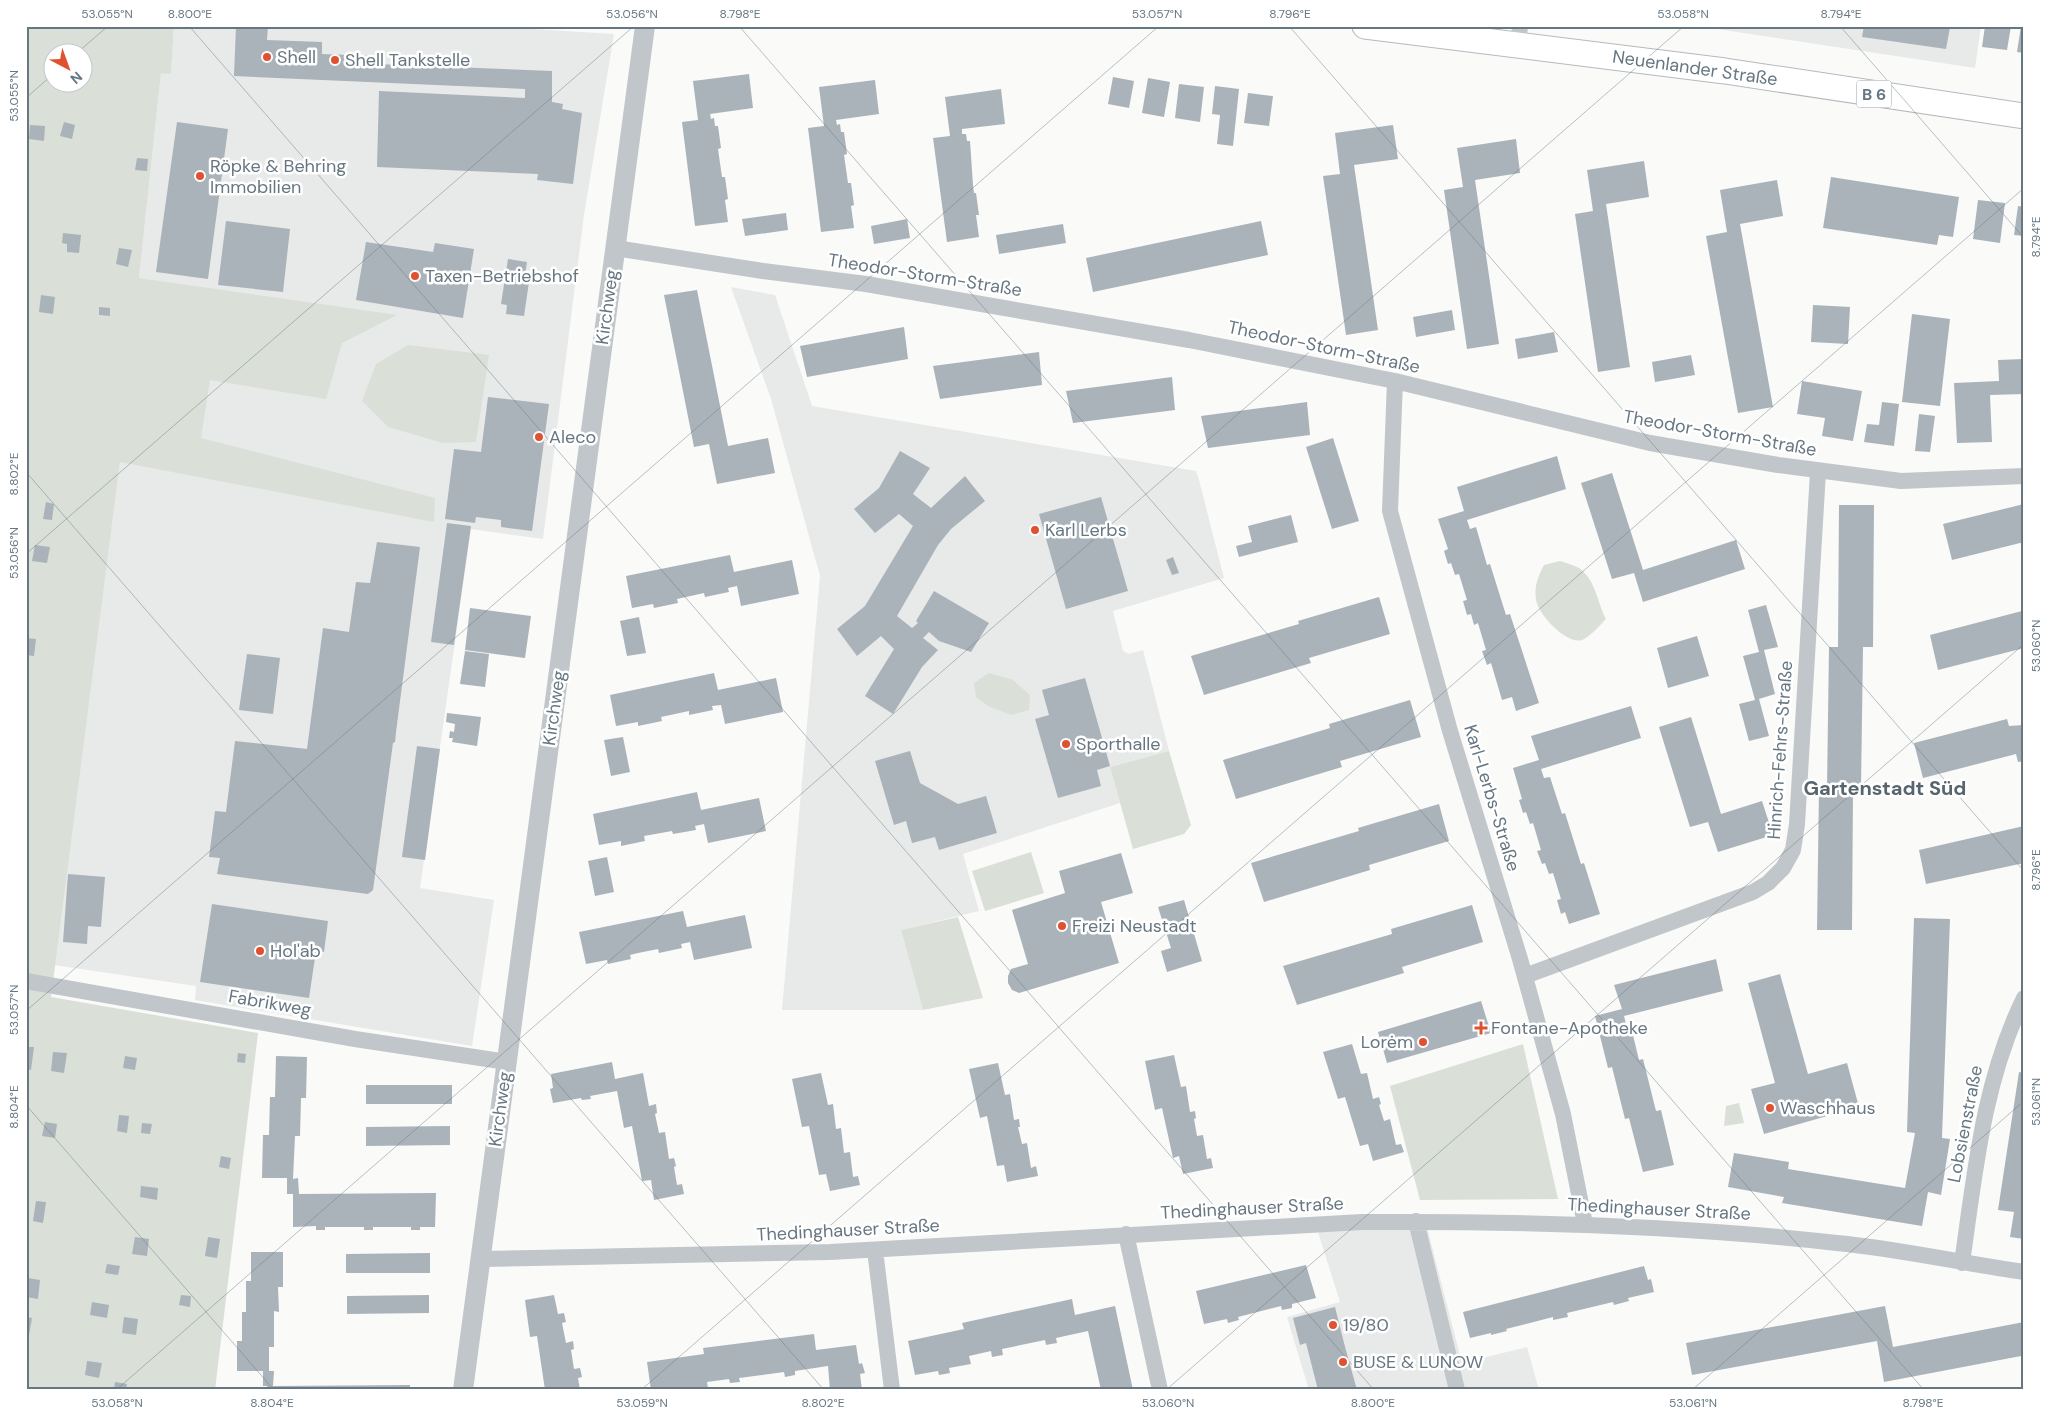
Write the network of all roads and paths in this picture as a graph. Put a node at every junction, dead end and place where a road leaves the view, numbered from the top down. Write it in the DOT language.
graph roads {
  1 [pos="645,26"];
  2 [pos="1365,26"];
  3 [pos="1519,36"];
  4 [pos="2024,116"];
  5 [pos="615,248"];
  6 [pos="1395,382"];
  7 [pos="1818,472"];
  8 [pos="2024,476"];
  9 [pos="1525,976"];
  10 [pos="26,982"];
  11 [pos="2024,998"];
  12 [pos="507,1062"];
  13 [pos="1416,1221"];
  14 [pos="1585,1224"];
  15 [pos="1126,1234"];
  16 [pos="875,1250"];
  17 [pos="480,1259"];
  18 [pos="1962,1263"];
  19 [pos="2024,1272"];
  20 [pos="463,1390"];
  21 [pos="892,1390"];
  22 [pos="1160,1390"];
  23 [pos="1457,1390"];
  1 -- 5 [label="street, Kirchweg"];
  2 -- 3 [label="main road, Neuenlander Straße / B 6"];
  3 -- 4 [label="main road, Neuenlander Straße / B 6"];
  5 -- 6 [label="street, Theodor-Storm-Straße"];
  5 -- 12 [label="street, Kirchweg"];
  6 -- 7 [label="street, Theodor-Storm-Straße"];
  6 -- 9 [label="street, Karl-Lerbs-Straße"];
  7 -- 8 [label="street, Theodor-Storm-Straße"];
  7 -- 9 [label="street, Hinrich-Fehrs-Straße"];
  9 -- 14 [label="street, Karl-Lerbs-Straße"];
  10 -- 12 [label="street, Fabrikweg"];
  11 -- 18 [label="street, Lobsienstraße"];
  12 -- 17 [label="street, Kirchweg"];
  13 -- 14 [label="street, Thedinghauser Straße"];
  13 -- 15 [label="street, Thedinghauser Straße"];
  13 -- 23 [label="street"];
  14 -- 18 [label="street, Thedinghauser Straße"];
  15 -- 16 [label="street, Thedinghauser Straße"];
  15 -- 22 [label="street"];
  16 -- 17 [label="street, Thedinghauser Straße"];
  16 -- 21 [label="street"];
  17 -- 20 [label="street, Kirchweg"];
  18 -- 19 [label="street, Thedinghauser Straße"];
}
